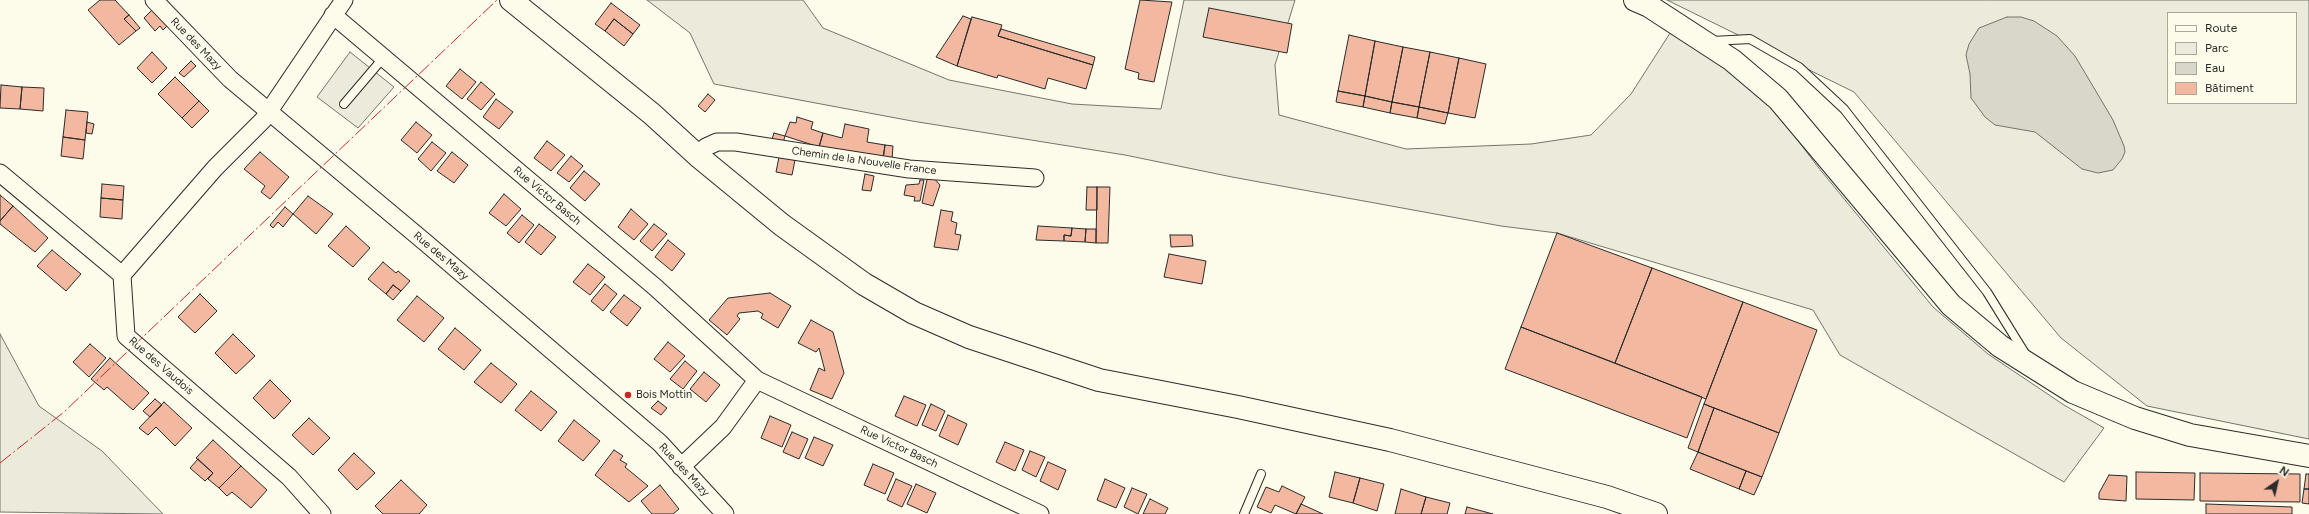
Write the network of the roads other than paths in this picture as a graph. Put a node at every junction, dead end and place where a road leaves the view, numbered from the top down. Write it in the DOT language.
graph roads {
  1 [pos="154,0"];
  2 [pos="344,0"];
  3 [pos="511,0"];
  4 [pos="1635,0"];
  5 [pos="333,15"];
  6 [pos="1703,41"];
  7 [pos="384,58"];
  8 [pos="344,104"];
  9 [pos="267,112"];
  10 [pos="698,156"];
  11 [pos="0,173"];
  12 [pos="1035,178"];
  13 [pos="122,275"];
  14 [pos="2034,367"];
  15 [pos="757,380"];
  16 [pos="2309,456"];
  17 [pos="681,466"];
  18 [pos="1261,474"];
  19 [pos="322,514"];
  20 [pos="725,514"];
  21 [pos="1040,514"];
  22 [pos="1244,514"];
  23 [pos="1656,514"];
  1 -- 9 [label="street, Rue des Mazy"];
  2 -- 5 [label="street"];
  3 -- 10 [label="main road"];
  4 -- 6 [label="main road"];
  5 -- 7 [label="street, Rue Victor Basch"];
  5 -- 9 [label="street"];
  6 -- 14 [label="main road"];
  6 -- 14 [label="lane"];
  7 -- 8 [label="lane"];
  7 -- 15 [label="street, Rue Victor Basch"];
  9 -- 13 [label="street"];
  9 -- 17 [label="street, Rue des Mazy"];
  10 -- 12 [label="street, Chemin de la Nouvelle France"];
  10 -- 23 [label="main road"];
  11 -- 13 [label="street"];
  13 -- 19 [label="street, Rue des Vaudois"];
  14 -- 16 [label="main road"];
  15 -- 17 [label="street"];
  15 -- 21 [label="street, Rue Victor Basch"];
  17 -- 20 [label="street, Rue des Mazy"];
  18 -- 22 [label="lane"];
}
